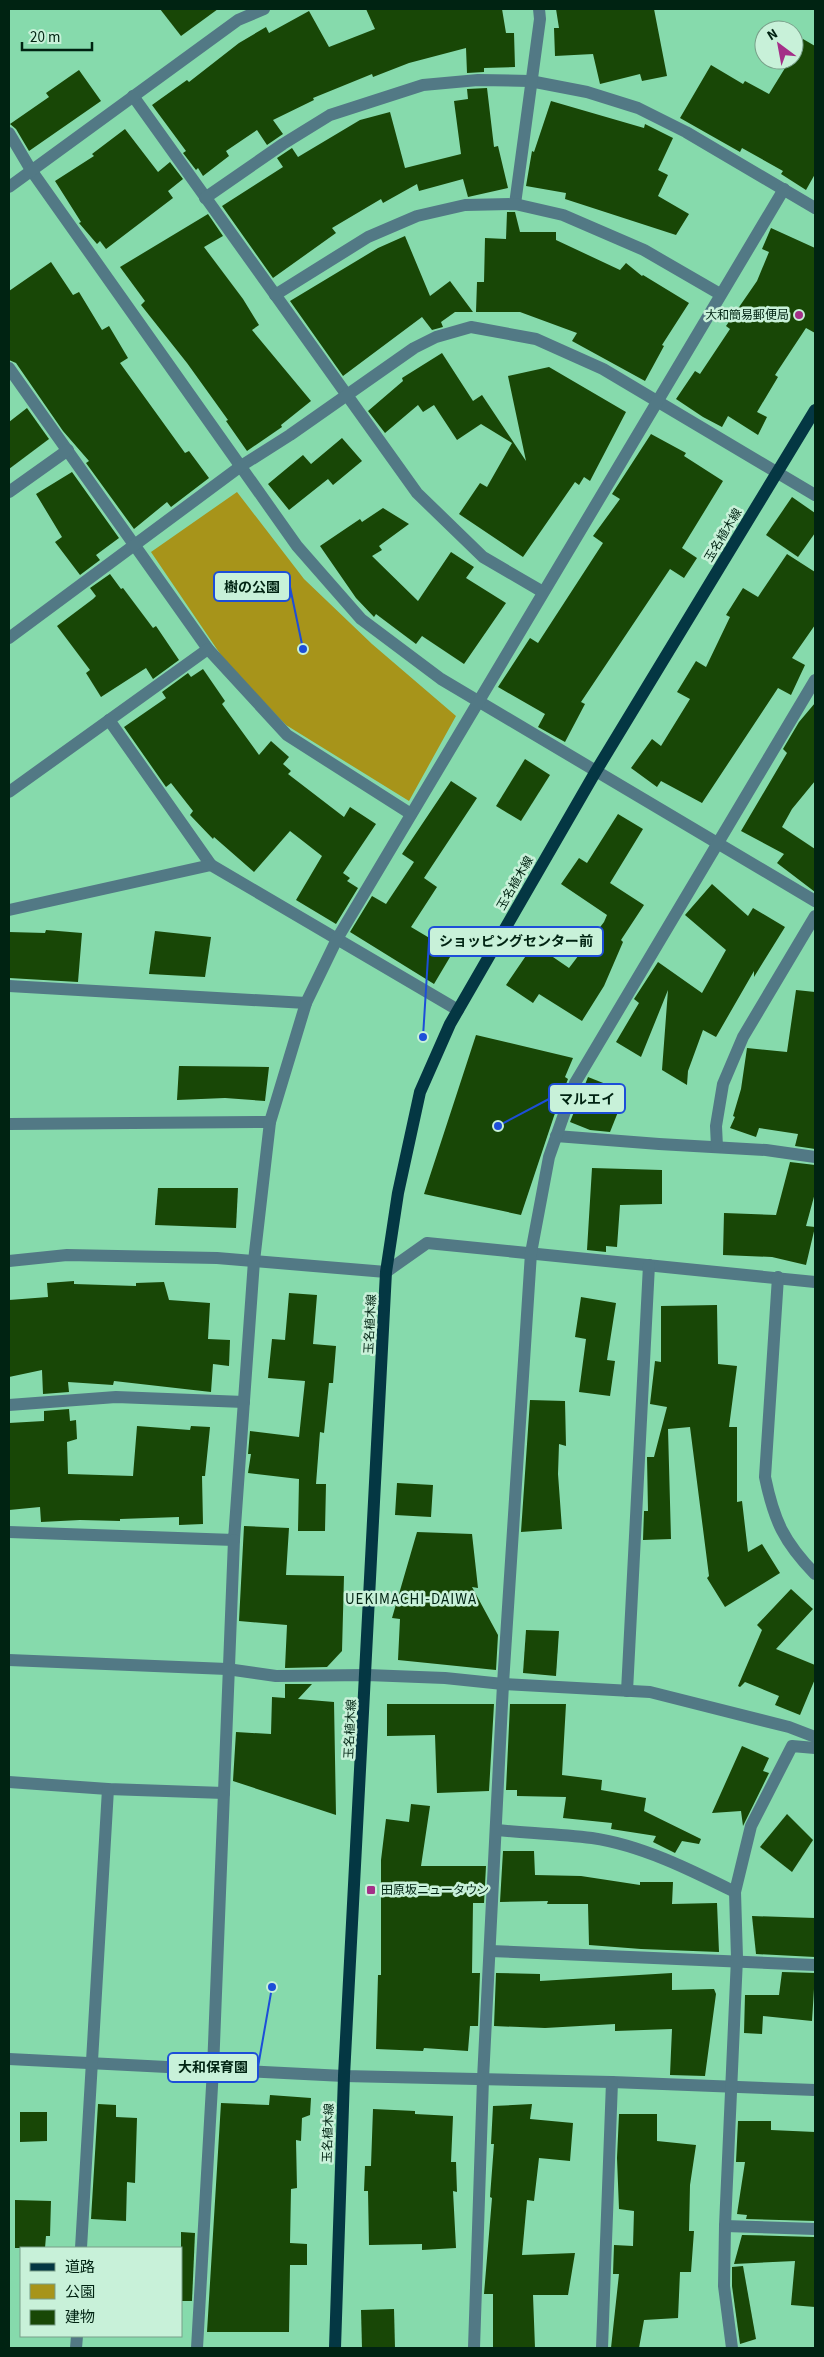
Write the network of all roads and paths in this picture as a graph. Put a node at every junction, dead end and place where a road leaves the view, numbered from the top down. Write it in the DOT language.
graph roads {
  1 [pos="264,9"];
  2 [pos="539,9"];
  3 [pos="530,81"];
  4 [pos="133,96"];
  5 [pos="9,133"];
  6 [pos="31,170"];
  7 [pos="9,187"];
  8 [pos="784,190"];
  9 [pos="205,198"];
  10 [pos="515,204"];
  11 [pos="815,208"];
  12 [pos="720,294"];
  13 [pos="275,295"];
  14 [pos="9,368"];
  15 [pos="347,395"];
  16 [pos="656,401"];
  17 [pos="815,410"];
  18 [pos="68,450"];
  19 [pos="241,466"];
  20 [pos="778,472"];
  21 [pos="9,492"];
  22 [pos="815,495"];
  23 [pos="135,544"];
  24 [pos="543,592"];
  25 [pos="9,638"];
  26 [pos="208,649"];
  27 [pos="815,680"];
  28 [pos="478,702"];
  29 [pos="109,720"];
  30 [pos="596,771"];
  31 [pos="9,792"];
  32 [pos="411,814"];
  33 [pos="718,843"];
  34 [pos="211,865"];
  35 [pos="815,901"];
  36 [pos="9,910"];
  37 [pos="815,916"];
  38 [pos="337,939"];
  39 [pos="9,986"];
  40 [pos="306,1003"];
  41 [pos="458,1010"];
  42 [pos="270,1122"];
  43 [pos="9,1124"];
  44 [pos="556,1136"];
  45 [pos="717,1147"];
  46 [pos="815,1157"];
  47 [pos="531,1253"];
  48 [pos="9,1261"];
  49 [pos="254,1261"];
  50 [pos="649,1265"];
  51 [pos="386,1272"];
  52 [pos="778,1277"];
  53 [pos="815,1282"];
  54 [pos="244,1402"];
  55 [pos="9,1405"];
  56 [pos="9,1532"];
  57 [pos="234,1540"];
  58 [pos="815,1574"];
  59 [pos="9,1660"];
  60 [pos="228,1669"];
  61 [pos="367,1675"];
  62 [pos="503,1684"];
  63 [pos="627,1691"];
  64 [pos="815,1738"];
  65 [pos="815,1748"];
  66 [pos="9,1782"];
  67 [pos="108,1789"];
  68 [pos="224,1793"];
  69 [pos="496,1830"];
  70 [pos="735,1892"];
  71 [pos="490,1951"];
  72 [pos="737,1961"];
  73 [pos="815,1965"];
  74 [pos="9,2059"];
  75 [pos="91,2062"];
  76 [pos="213,2069"];
  77 [pos="344,2076"];
  78 [pos="484,2079"];
  79 [pos="612,2082"];
  80 [pos="732,2086"];
  81 [pos="815,2090"];
  82 [pos="725,2226"];
  83 [pos="815,2228"];
  84 [pos="81,2247"];
  85 [pos="197,2348"];
  86 [pos="335,2348"];
  87 [pos="474,2348"];
  88 [pos="602,2348"];
  89 [pos="732,2348"];
  1 -- 4 [label="street"];
  2 -- 3 [label="street"];
  3 -- 8 [label="street"];
  3 -- 9 [label="street"];
  3 -- 10 [label="street"];
  4 -- 6 [label="street"];
  4 -- 9 [label="street"];
  5 -- 6 [label="street"];
  6 -- 7 [label="street"];
  6 -- 19 [label="street"];
  8 -- 11 [label="street"];
  8 -- 12 [label="street"];
  9 -- 13 [label="street"];
  10 -- 12 [label="street"];
  10 -- 13 [label="street"];
  12 -- 16 [label="street"];
  13 -- 15 [label="street"];
  14 -- 18 [label="street"];
  15 -- 16 [label="street"];
  15 -- 19 [label="street"];
  15 -- 24 [label="street"];
  16 -- 20 [label="street"];
  16 -- 24 [label="street"];
  17 -- 20 [label="main road, 玉名植木線"];
  18 -- 21 [label="street"];
  18 -- 23 [label="street"];
  19 -- 23 [label="street"];
  19 -- 28 [label="street"];
  20 -- 22 [label="street"];
  20 -- 30 [label="main road, 玉名植木線"];
  23 -- 25 [label="street"];
  23 -- 26 [label="street"];
  24 -- 28 [label="street"];
  26 -- 29 [label="street"];
  26 -- 32 [label="street"];
  27 -- 33 [label="street"];
  28 -- 30 [label="street"];
  28 -- 32 [label="street"];
  29 -- 31 [label="street"];
  29 -- 34 [label="street"];
  30 -- 33 [label="street"];
  30 -- 41 [label="main road, 玉名植木線"];
  32 -- 38 [label="street"];
  33 -- 35 [label="street"];
  33 -- 44 [label="street"];
  34 -- 36 [label="street"];
  34 -- 38 [label="street"];
  37 -- 45 [label="street"];
  38 -- 40 [label="street"];
  38 -- 41 [label="street"];
  39 -- 40 [label="street"];
  40 -- 42 [label="street"];
  41 -- 51 [label="main road, 玉名植木線"];
  42 -- 43 [label="street"];
  42 -- 49 [label="street"];
  44 -- 45 [label="street"];
  44 -- 47 [label="street"];
  45 -- 46 [label="street"];
  47 -- 50 [label="street"];
  47 -- 51 [label="street"];
  47 -- 62 [label="street"];
  48 -- 49 [label="street"];
  49 -- 51 [label="street"];
  49 -- 54 [label="street"];
  50 -- 52 [label="street"];
  50 -- 63 [label="street"];
  51 -- 61 [label="main road, 玉名植木線"];
  52 -- 53 [label="street"];
  52 -- 58 [label="street"];
  54 -- 55 [label="street"];
  54 -- 57 [label="street"];
  56 -- 57 [label="street"];
  57 -- 60 [label="street"];
  59 -- 60 [label="street"];
  60 -- 61 [label="street"];
  60 -- 68 [label="street"];
  61 -- 62 [label="street"];
  61 -- 77 [label="main road, 玉名植木線"];
  62 -- 63 [label="street"];
  62 -- 69 [label="street"];
  63 -- 64 [label="street"];
  65 -- 70 [label="street"];
  66 -- 67 [label="street"];
  67 -- 68 [label="street"];
  67 -- 75 [label="street"];
  68 -- 76 [label="street"];
  69 -- 70 [label="street"];
  69 -- 71 [label="street"];
  70 -- 72 [label="street"];
  71 -- 72 [label="street"];
  71 -- 78 [label="street"];
  72 -- 73 [label="street"];
  72 -- 80 [label="street"];
  74 -- 75 [label="street"];
  75 -- 76 [label="street"];
  75 -- 84 [label="street"];
  76 -- 77 [label="street"];
  76 -- 85 [label="street"];
  77 -- 78 [label="street"];
  77 -- 86 [label="main road, 玉名植木線"];
  78 -- 79 [label="street"];
  78 -- 87 [label="street"];
  79 -- 80 [label="street"];
  79 -- 88 [label="street"];
  80 -- 81 [label="street"];
  80 -- 82 [label="street"];
  82 -- 83 [label="street"];
  82 -- 89 [label="street"];
}
